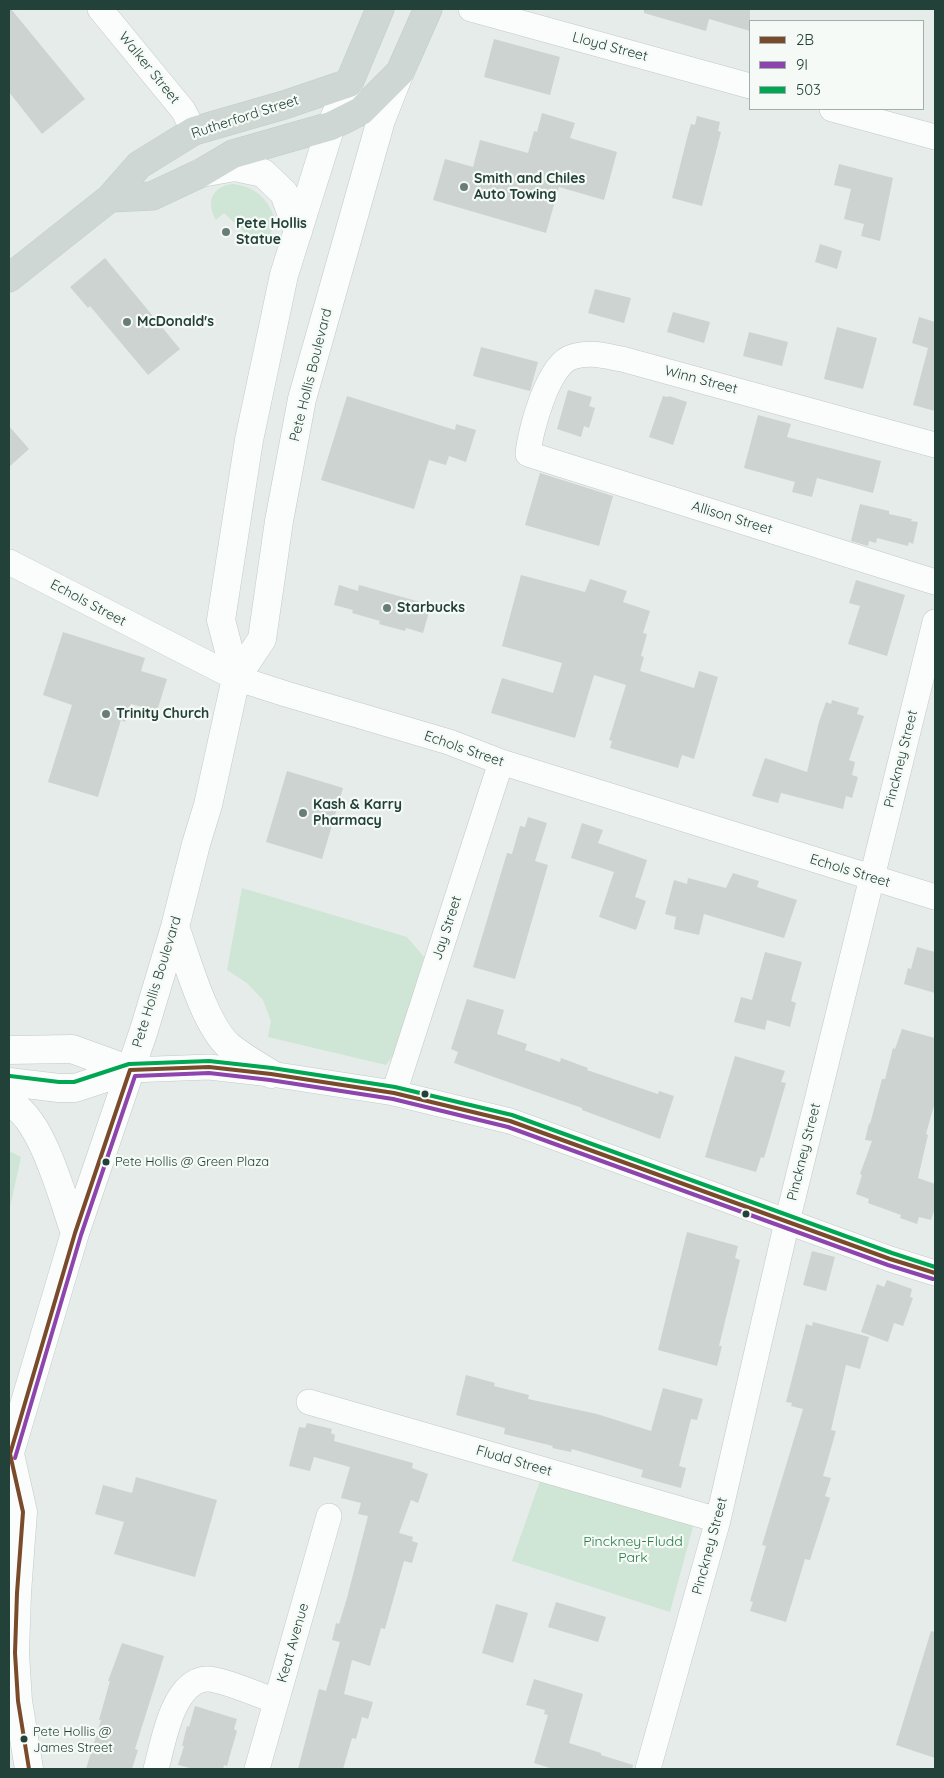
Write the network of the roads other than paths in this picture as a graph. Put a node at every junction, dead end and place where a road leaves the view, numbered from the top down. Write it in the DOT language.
graph roads {
  1 [pos="100,9"];
  2 [pos="380,9"];
  3 [pos="428,9"];
  4 [pos="471,9"];
  5 [pos="400,72"];
  6 [pos="349,83"];
  7 [pos="749,86"];
  8 [pos="836,110"];
  9 [pos="331,126"];
  10 [pos="194,130"];
  11 [pos="935,138"];
  12 [pos="201,173"];
  13 [pos="110,198"];
  14 [pos="298,232"];
  15 [pos="9,278"];
  16 [pos="935,445"];
  17 [pos="528,454"];
  18 [pos="9,562"];
  19 [pos="935,582"];
  20 [pos="935,622"];
  21 [pos="236,678"];
  22 [pos="501,762"];
  23 [pos="871,877"];
  24 [pos="935,897"];
  25 [pos="175,927"];
  26 [pos="9,1050"];
  27 [pos="130,1070"];
  28 [pos="271,1074"];
  29 [pos="9,1082"];
  30 [pos="394,1093"];
  31 [pos="9,1103"];
  32 [pos="787,1222"];
  33 [pos="75,1232"];
  34 [pos="935,1273"];
  35 [pos="309,1402"];
  36 [pos="9,1455"];
  37 [pos="329,1516"];
  38 [pos="718,1520"];
  39 [pos="276,1701"];
  40 [pos="13,1702"];
  41 [pos="29,1769"];
  42 [pos="156,1769"];
  43 [pos="257,1769"];
  44 [pos="648,1769"];
  1 -- 10 [label="street, Walker Street"];
  2 -- 6 [label="main road"];
  3 -- 5 [label="main road"];
  4 -- 7 [label="street, Lloyd Street"];
  5 -- 9 [label="main road"];
  5 -- 21 [label="main road, Pete Hollis Boulevard"];
  6 -- 9 [label="main road, Pete Hollis Boulevard"];
  6 -- 10 [label="main road, Rutherford Street"];
  8 -- 11 [label="street"];
  9 -- 12 [label="main road"];
  9 -- 14 [label="main road, Pete Hollis Boulevard"];
  10 -- 13 [label="main road, Rutherford Street"];
  12 -- 13 [label="main road"];
  12 -- 14 [label="main road"];
  13 -- 15 [label="main road, Rutherford Street"];
  14 -- 21 [label="main road, Pete Hollis Boulevard"];
  16 -- 17 [label="street, Winn Street"];
  17 -- 19 [label="street, Allison Street"];
  18 -- 21 [label="street, Echols Street"];
  20 -- 23 [label="street, Pinckney Street"];
  21 -- 22 [label="street, Echols Street"];
  21 -- 25 [label="main road, Pete Hollis Boulevard"];
  22 -- 23 [label="street, Echols Street"];
  22 -- 30 [label="street, Jay Street"];
  23 -- 24 [label="street, Echols Street"];
  23 -- 32 [label="street, Pinckney Street"];
  25 -- 27 [label="main road, Pete Hollis Boulevard"];
  25 -- 28 [label="main road"];
  26 -- 27 [label="main road"];
  27 -- 28 [label="street"];
  27 -- 29 [label="main road"];
  27 -- 33 [label="main road, Pete Hollis Boulevard"];
  28 -- 30 [label="street"];
  30 -- 32 [label="street"];
  31 -- 33 [label="main road"];
  32 -- 34 [label="street"];
  32 -- 38 [label="street, Pinckney Street"];
  33 -- 36 [label="main road, Pete Hollis Boulevard"];
  35 -- 38 [label="street, Fludd Street"];
  36 -- 40 [label="main road, Pete Hollis Boulevard"];
  37 -- 39 [label="street, Keat Avenue"];
  38 -- 44 [label="street, Pinckney Street"];
  39 -- 42 [label="street"];
  39 -- 43 [label="street, Keat Avenue"];
  40 -- 41 [label="main road, Pete Hollis Boulevard"];
}
